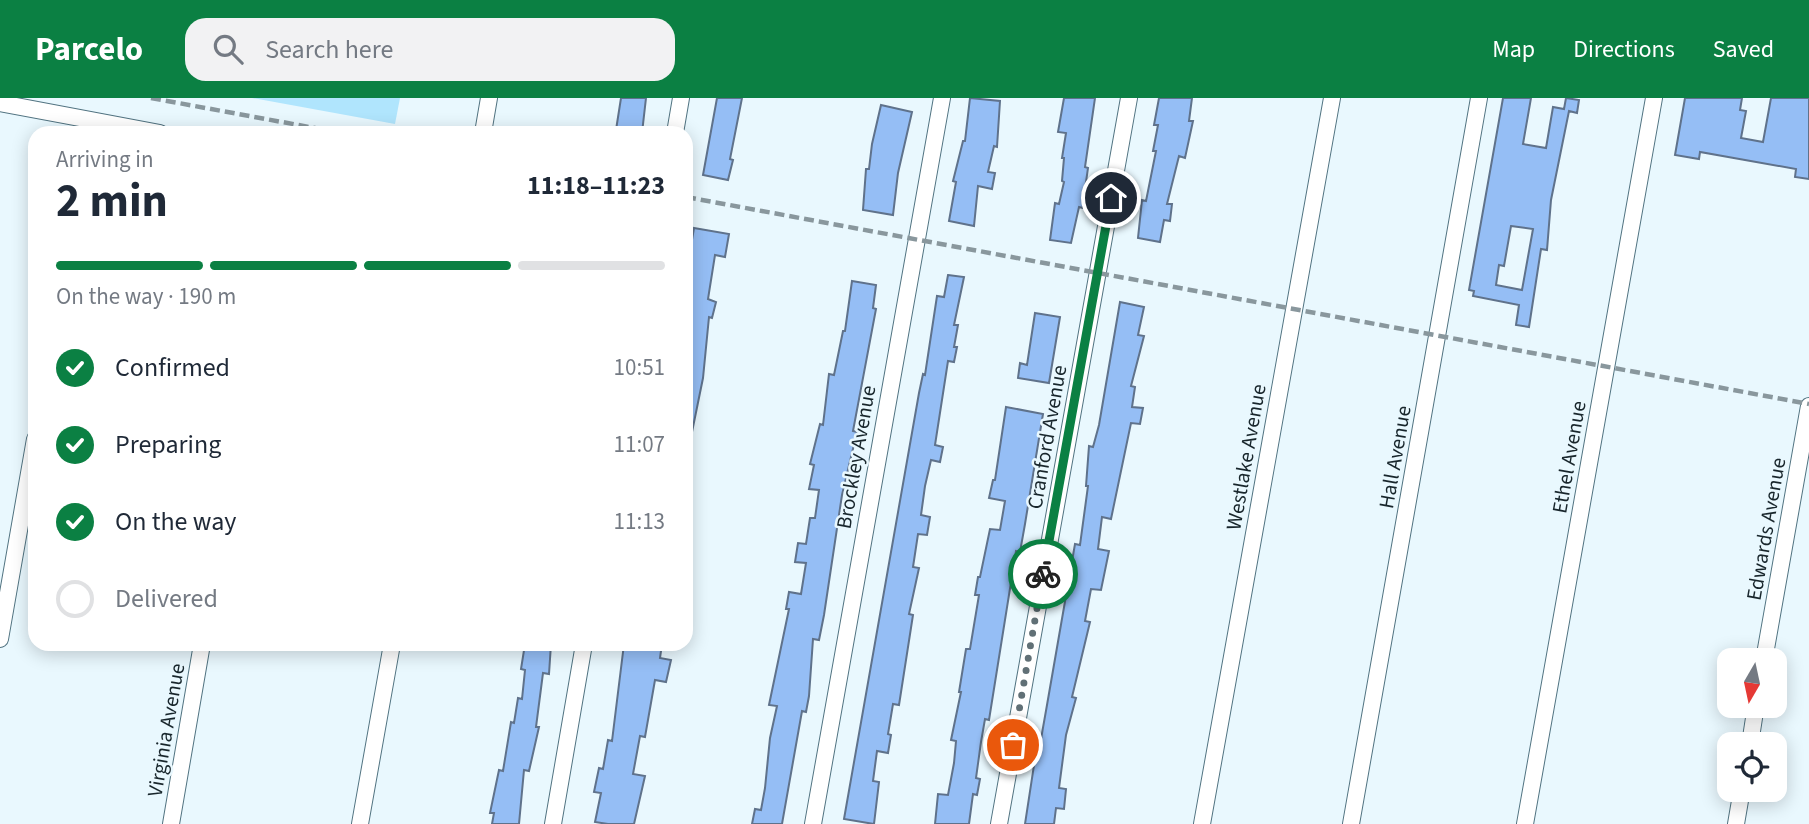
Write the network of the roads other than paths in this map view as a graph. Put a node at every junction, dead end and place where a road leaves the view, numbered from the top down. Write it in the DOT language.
graph roads {
  1 [pos="489,98"];
  2 [pos="681,98"];
  3 [pos="942,98"];
  4 [pos="1129,98"];
  5 [pos="1332,98"];
  6 [pos="1479,98"];
  7 [pos="1654,98"];
  8 [pos="0,103"];
  9 [pos="86,126"];
  10 [pos="484,126"];
  11 [pos="676,126"];
  12 [pos="1809,406"];
  13 [pos="28,479"];
  14 [pos="0,639"];
  15 [pos="1766,648"];
  16 [pos="201,651"];
  17 [pos="391,651"];
  18 [pos="583,651"];
  19 [pos="1740,802"];
  20 [pos="171,824"];
  21 [pos="360,824"];
  22 [pos="553,824"];
  23 [pos="813,824"];
  24 [pos="999,824"];
  25 [pos="1202,824"];
  26 [pos="1351,824"];
  27 [pos="1525,824"];
  28 [pos="1736,824"];
  1 -- 10 [label="street"];
  2 -- 11 [label="street"];
  3 -- 23 [label="street, Brockley Avenue"];
  4 -- 24 [label="street, Cranford Avenue"];
  5 -- 25 [label="street, Westlake Avenue"];
  6 -- 26 [label="street, Hall Avenue"];
  7 -- 27 [label="street, Ethel Avenue"];
  8 -- 9 [label="street"];
  12 -- 15 [label="street, Edwards Avenue"];
  13 -- 14 [label="street"];
  16 -- 20 [label="street, Virginia Avenue"];
  17 -- 21 [label="street"];
  18 -- 22 [label="street"];
  19 -- 28 [label="street"];
}
